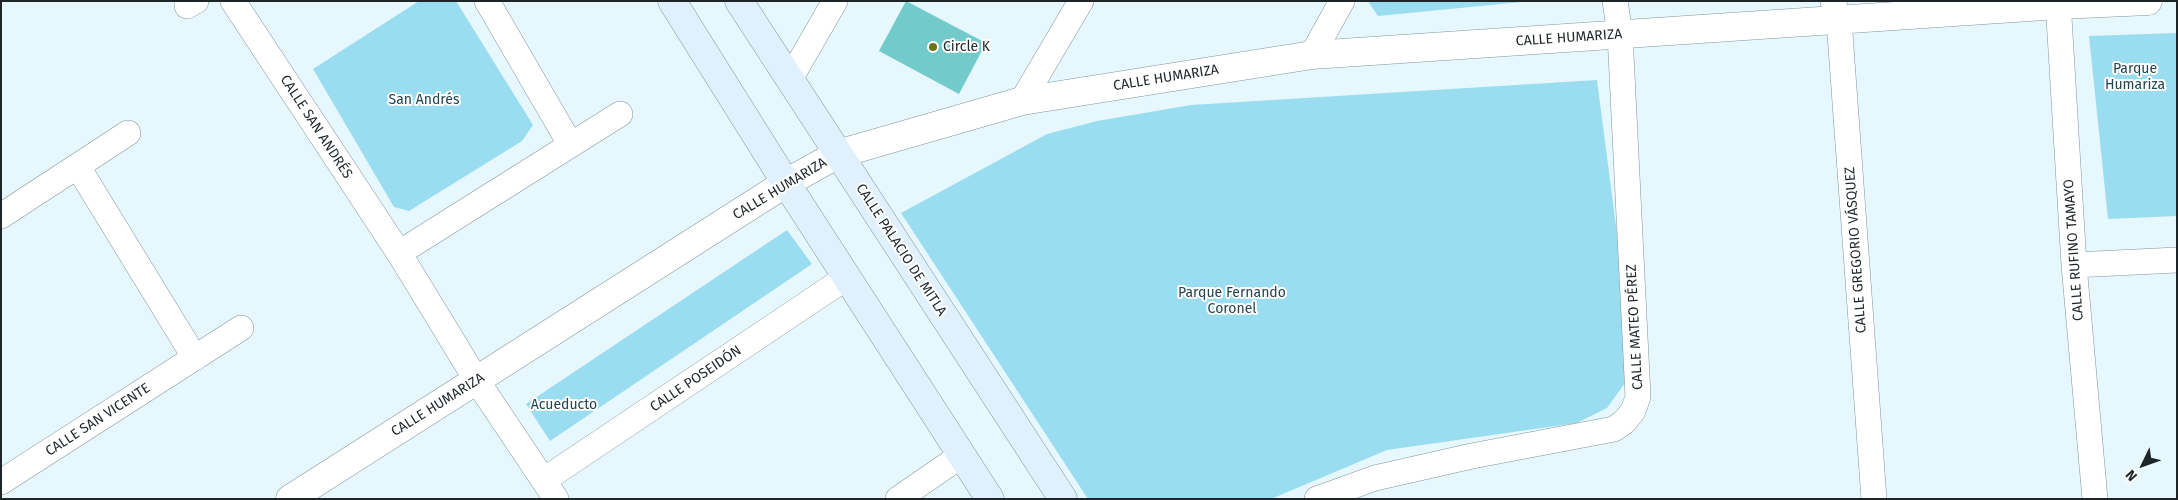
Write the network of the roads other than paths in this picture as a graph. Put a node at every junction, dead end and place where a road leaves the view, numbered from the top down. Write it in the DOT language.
graph roads {
  1 [pos="233,1"];
  2 [pos="487,1"];
  3 [pos="672,1"];
  4 [pos="739,1"];
  5 [pos="835,1"];
  6 [pos="1080,1"];
  7 [pos="1342,1"];
  8 [pos="1615,1"];
  9 [pos="2148,1"];
  10 [pos="2059,3"];
  11 [pos="1836,10"];
  12 [pos="1620,34"];
  13 [pos="1312,55"];
  14 [pos="790,79"];
  15 [pos="1022,101"];
  16 [pos="620,114"];
  17 [pos="128,133"];
  18 [pos="570,144"];
  19 [pos="838,154"];
  20 [pos="78,167"];
  21 [pos="786,183"];
  22 [pos="1,216"];
  23 [pos="398,253"];
  24 [pos="2177,260"];
  25 [pos="2074,265"];
  26 [pos="847,277"];
  27 [pos="241,328"];
  28 [pos="195,358"];
  29 [pos="477,381"];
  30 [pos="962,455"];
  31 [pos="1,482"];
  32 [pos="550,489"];
  33 [pos="290,499"];
  34 [pos="898,499"];
  35 [pos="990,499"];
  36 [pos="1063,499"];
  37 [pos="1317,499"];
  38 [pos="1874,499"];
  39 [pos="2095,499"];
  1 -- 23 [label="street, CALLE SAN ANDRÉS"];
  2 -- 18 [label="street"];
  3 -- 21 [label="main road"];
  4 -- 14 [label="main road, CALLE PALACIO DE MITLA"];
  5 -- 14 [label="street"];
  6 -- 15 [label="street"];
  7 -- 13 [label="street"];
  8 -- 12 [label="street, CALLE MATEO PÉREZ"];
  9 -- 10 [label="street, CALLE HUMARIZA"];
  10 -- 11 [label="street, CALLE HUMARIZA"];
  10 -- 25 [label="street, CALLE RUFINO TAMAYO"];
  11 -- 12 [label="street, CALLE HUMARIZA"];
  11 -- 38 [label="street, CALLE GREGORIO VÁSQUEZ"];
  12 -- 13 [label="street, CALLE HUMARIZA"];
  12 -- 37 [label="street, CALLE MATEO PÉREZ"];
  13 -- 15 [label="street, CALLE HUMARIZA"];
  14 -- 19 [label="main road, CALLE PALACIO DE MITLA"];
  15 -- 19 [label="street, CALLE HUMARIZA"];
  16 -- 18 [label="street"];
  17 -- 20 [label="street"];
  18 -- 23 [label="street"];
  19 -- 21 [label="street, CALLE HUMARIZA"];
  19 -- 36 [label="main road, CALLE PALACIO DE MITLA"];
  20 -- 22 [label="street"];
  20 -- 28 [label="street"];
  21 -- 26 [label="main road"];
  21 -- 29 [label="street, CALLE HUMARIZA"];
  23 -- 29 [label="street, CALLE SAN ANDRÉS"];
  24 -- 25 [label="street"];
  25 -- 39 [label="street, CALLE RUFINO TAMAYO"];
  26 -- 30 [label="main road"];
  26 -- 32 [label="street, CALLE POSEIDÓN"];
  27 -- 28 [label="street, CALLE SAN VICENTE"];
  28 -- 31 [label="street, CALLE SAN VICENTE"];
  29 -- 32 [label="street, CALLE SAN ANDRÉS"];
  29 -- 33 [label="street, CALLE HUMARIZA"];
  30 -- 34 [label="street"];
  30 -- 35 [label="main road"];
}
